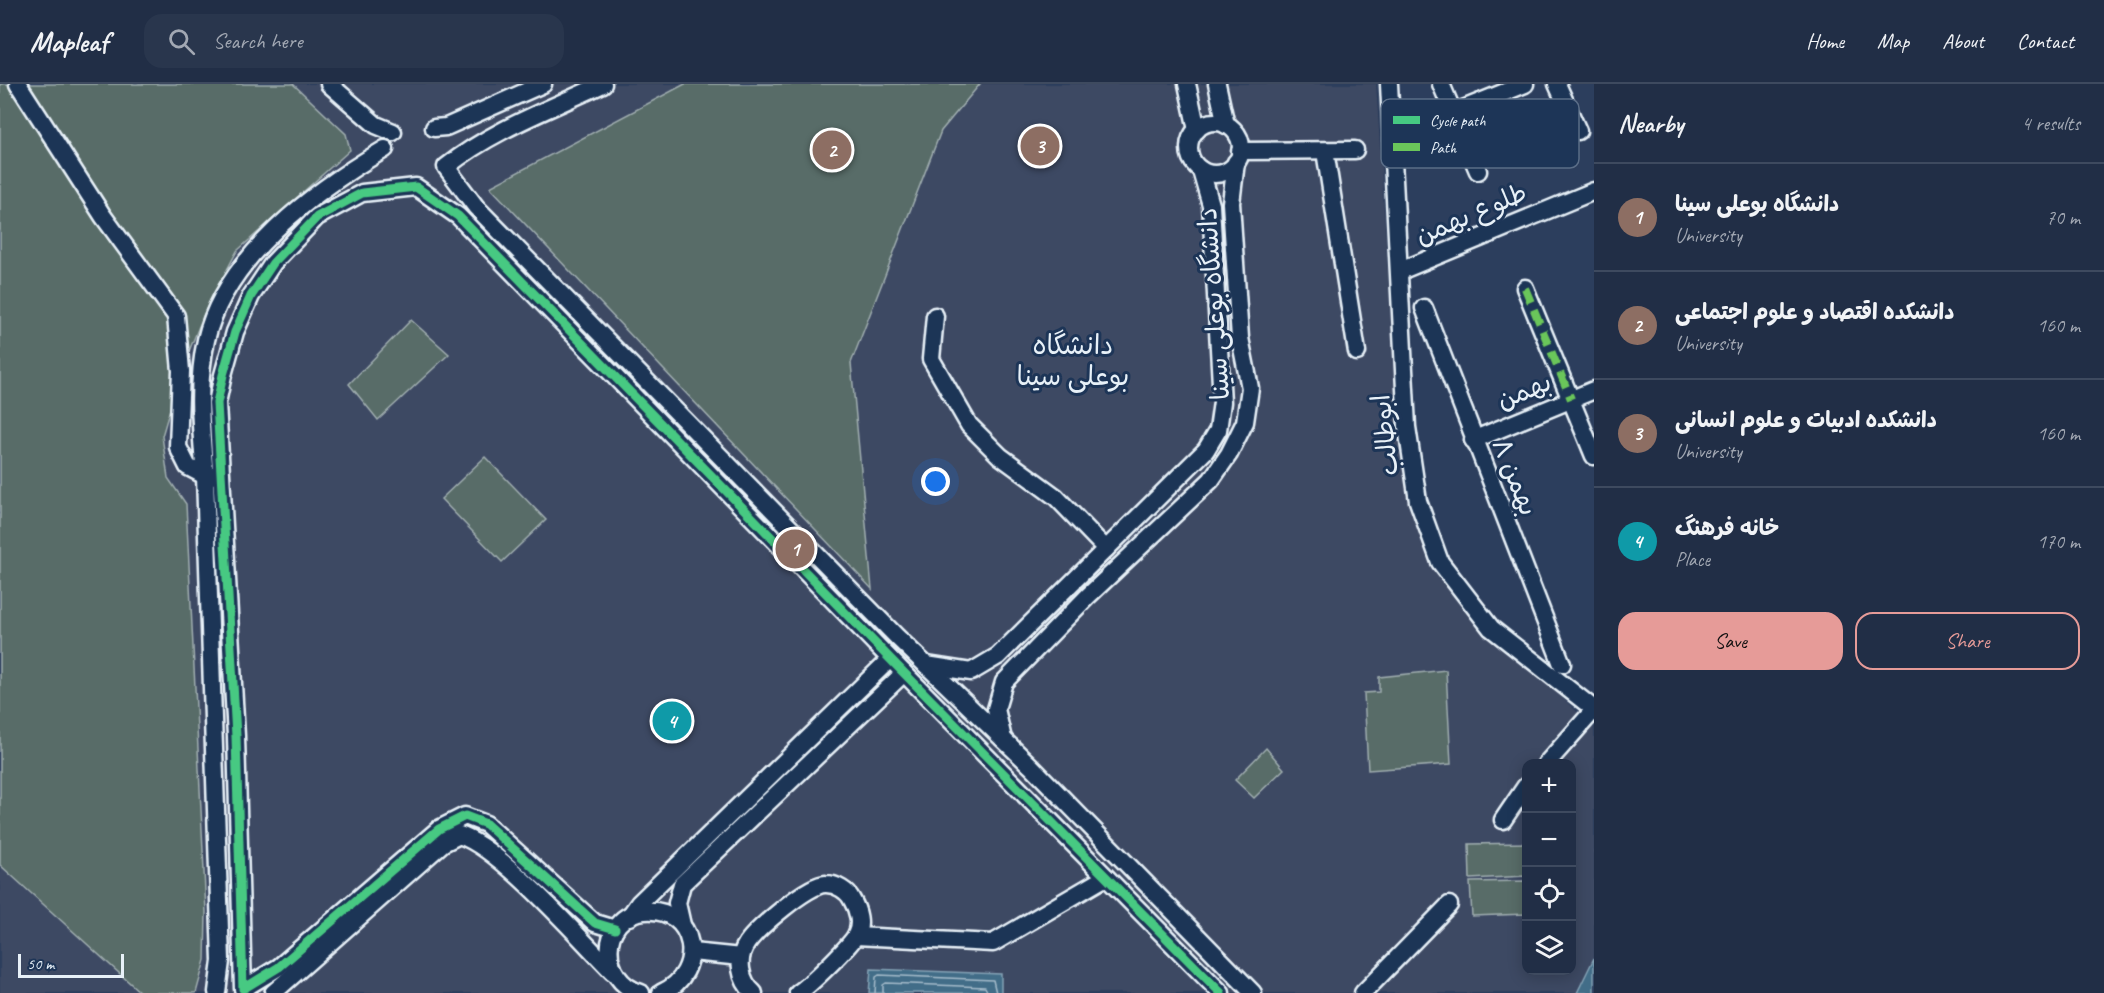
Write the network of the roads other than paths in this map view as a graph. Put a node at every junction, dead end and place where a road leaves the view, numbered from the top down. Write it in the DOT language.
graph roads {
  1 [pos="18,84"];
  2 [pos="329,84"];
  3 [pos="543,84"];
  4 [pos="603,84"];
  5 [pos="1187,84"];
  6 [pos="1217,84"];
  7 [pos="1389,84"];
  8 [pos="1441,84"];
  9 [pos="1526,84"];
  10 [pos="1557,84"];
  11 [pos="1390,99"];
  12 [pos="1448,99"];
  13 [pos="1489,99"];
  14 [pos="1564,99"];
  15 [pos="1226,124"];
  16 [pos="434,128"];
  17 [pos="1197,130"];
  18 [pos="393,132"];
  19 [pos="385,149"];
  20 [pos="1356,150"];
  21 [pos="1325,151"];
  22 [pos="1238,157"];
  23 [pos="1394,168"];
  24 [pos="1477,168"];
  25 [pos="1201,170"];
  26 [pos="1478,171"];
  27 [pos="1594,191"];
  28 [pos="1400,271"];
  29 [pos="1526,288"];
  30 [pos="1424,308"];
  31 [pos="935,316"];
  32 [pos="1357,352"];
  33 [pos="1594,390"];
  34 [pos="1571,399"];
  35 [pos="1473,440"];
  36 [pos="1594,456"];
  37 [pos="213,476"];
  38 [pos="1107,549"];
  39 [pos="890,659"];
  40 [pos="1562,664"];
  41 [pos="926,665"];
  42 [pos="904,674"];
  43 [pos="1594,710"];
  44 [pos="1004,740"];
  45 [pos="1550,759"];
  46 [pos="1522,793"];
  47 [pos="1503,820"];
  48 [pos="1106,877"];
  49 [pos="1449,905"];
  50 [pos="629,917"];
  51 [pos="682,925"];
  52 [pos="615,929"];
  53 [pos="856,936"];
  54 [pos="692,952"];
  55 [pos="741,957"];
  56 [pos="613,972"];
  57 [pos="683,979"];
  58 [pos="246,991"];
  59 [pos="217,992"];
  60 [pos="273,993"];
  61 [pos="641,993"];
  62 [pos="661,993"];
  63 [pos="672,993"];
  64 [pos="754,993"];
  65 [pos="798,993"];
  66 [pos="1221,993"];
  67 [pos="1253,993"];
  68 [pos="1363,993"];
  1 -- 37 [label="street"];
  2 -- 18 [label="street"];
  3 -- 16 [label="street"];
  4 -- 41 [label="street"];
  5 -- 17 [label="street"];
  6 -- 15 [label="street"];
  7 -- 11 [label="street, ابوطالب"];
  8 -- 12 [label="street"];
  9 -- 13 [label="street"];
  10 -- 14 [label="street"];
  15 -- 17 [label="street"];
  15 -- 22 [label="street"];
  17 -- 25 [label="street"];
  19 -- 37 [label="street"];
  20 -- 21 [label="street"];
  21 -- 22 [label="street"];
  21 -- 32 [label="street"];
  22 -- 25 [label="street"];
  22 -- 44 [label="street, دانشگاه بوعلی سینا"];
  23 -- 28 [label="street, ابوطالب"];
  24 -- 26 [label="street"];
  25 -- 38 [label="street, دانشگاه بوعلی سینا"];
  27 -- 28 [label="street, طلوع بهمن"];
  28 -- 43 [label="street, ابوطالب"];
  29 -- 34 [label="street"];
  30 -- 35 [label="street, بهمن ۸"];
  31 -- 38 [label="street"];
  33 -- 34 [label="street, بهمن"];
  34 -- 35 [label="street, بهمن"];
  34 -- 36 [label="street"];
  35 -- 40 [label="street, بهمن ۸"];
  37 -- 39 [label="street"];
  37 -- 58 [label="street"];
  37 -- 59 [label="street"];
  38 -- 41 [label="street, دانشگاه بوعلی سینا"];
  39 -- 42 [label="street"];
  39 -- 50 [label="street"];
  41 -- 44 [label="street"];
  42 -- 48 [label="street"];
  42 -- 51 [label="street"];
  43 -- 45 [label="street"];
  44 -- 67 [label="street"];
  46 -- 47 [label="street"];
  48 -- 53 [label="street"];
  48 -- 66 [label="street"];
  49 -- 68 [label="street"];
  50 -- 51 [label="street"];
  50 -- 52 [label="street"];
  51 -- 54 [label="street"];
  52 -- 56 [label="street"];
  52 -- 58 [label="street"];
  53 -- 55 [label="street"];
  53 -- 65 [label="street"];
  54 -- 55 [label="street"];
  54 -- 57 [label="street"];
  55 -- 64 [label="street"];
  56 -- 60 [label="street"];
  56 -- 61 [label="street"];
  57 -- 62 [label="street"];
  57 -- 63 [label="street"];
  58 -- 59 [label="street"];
}
